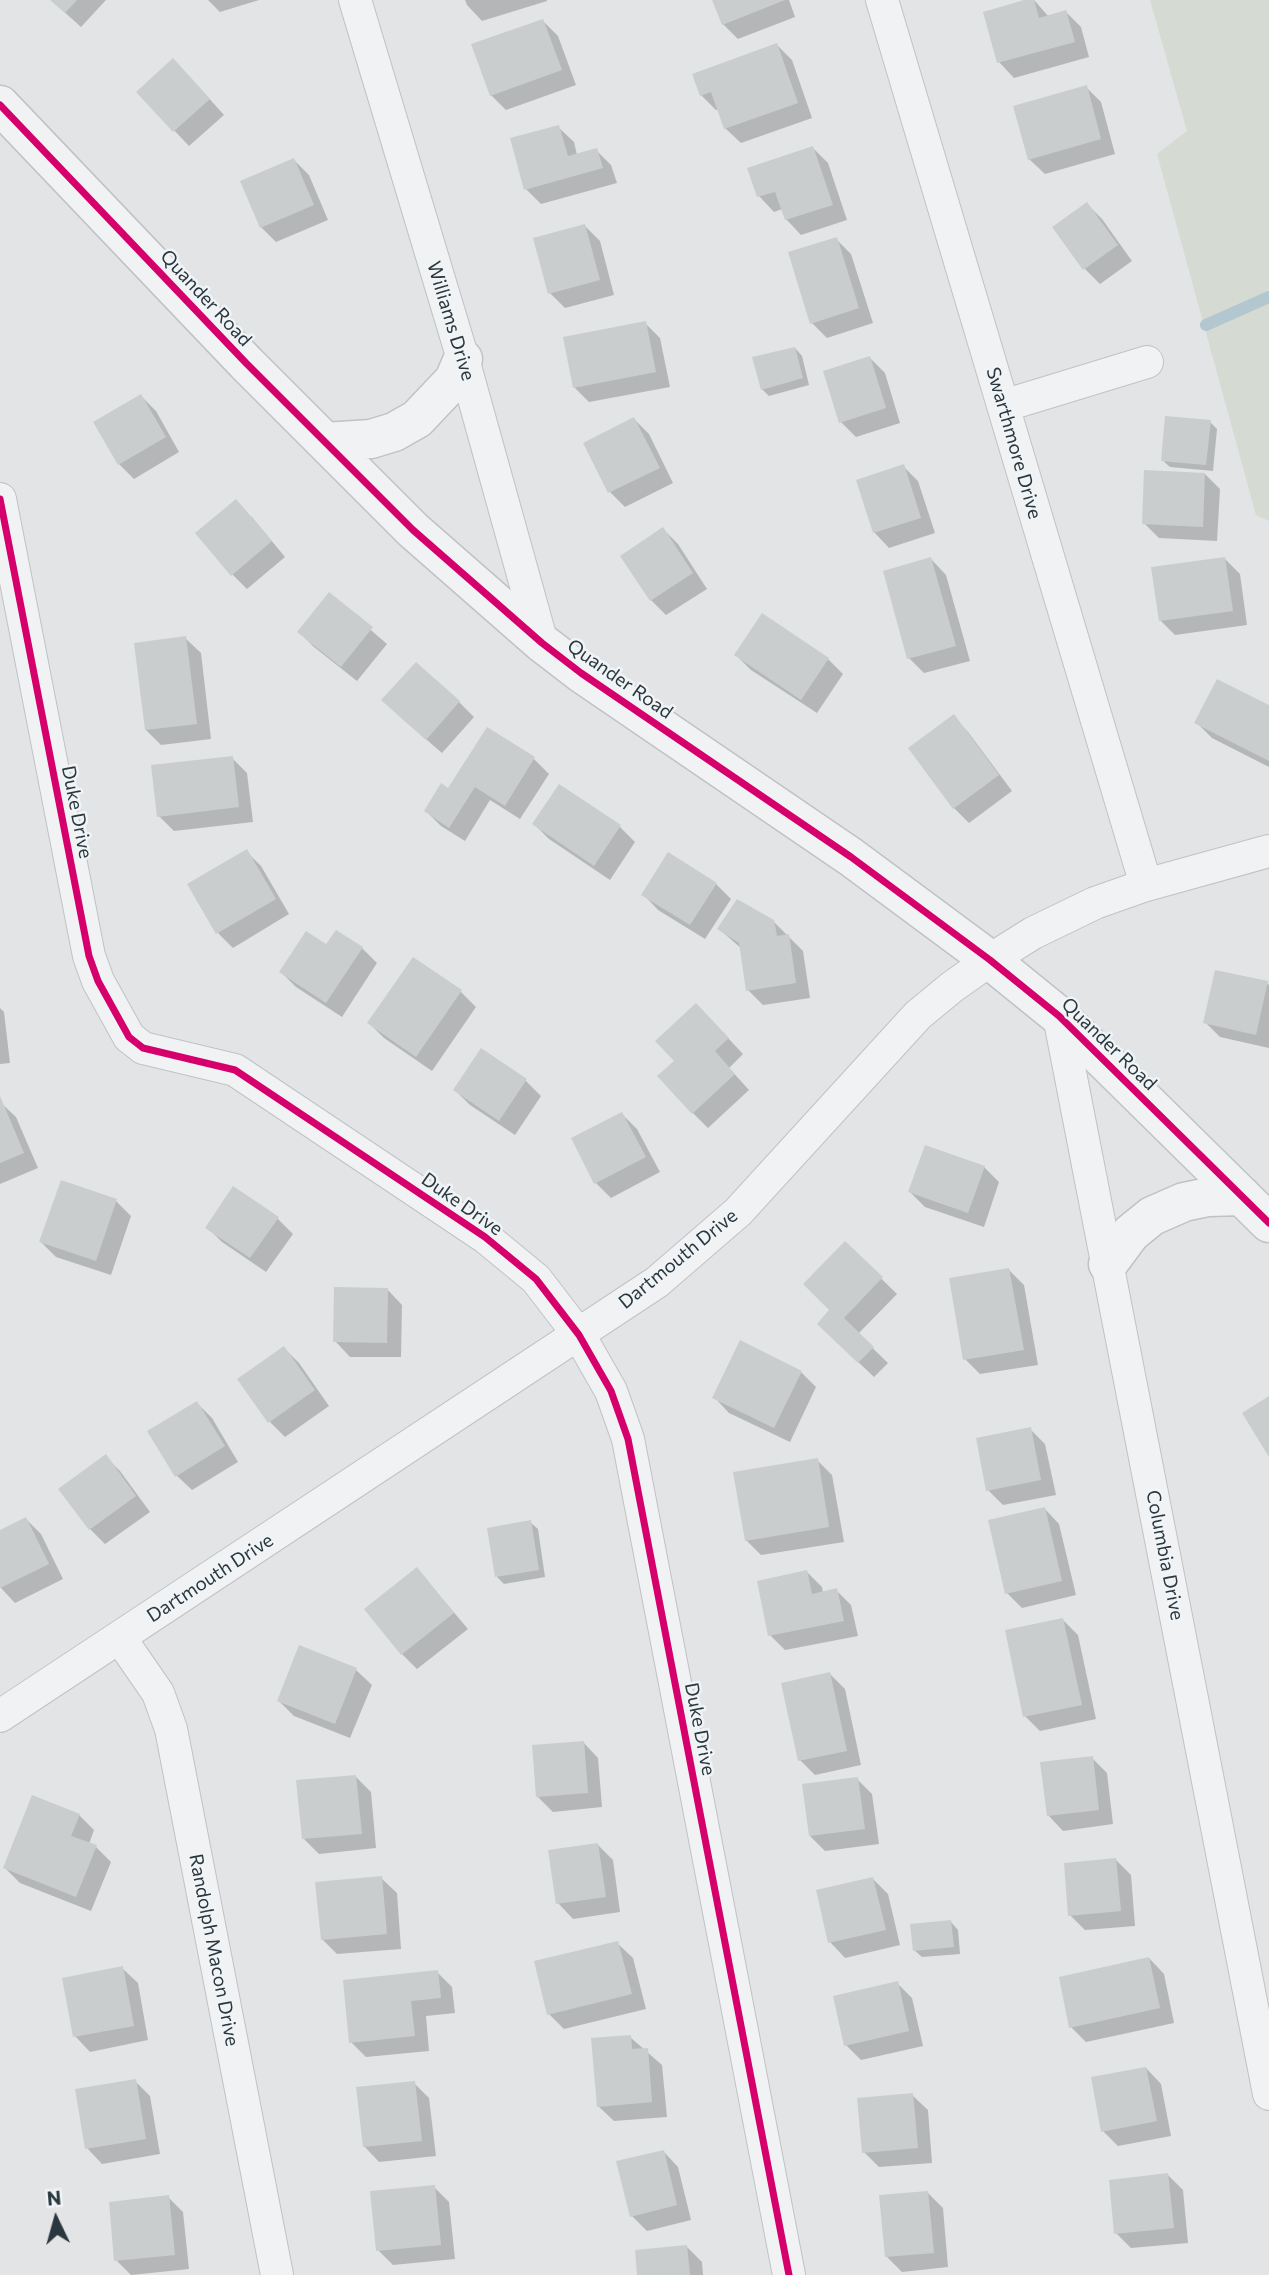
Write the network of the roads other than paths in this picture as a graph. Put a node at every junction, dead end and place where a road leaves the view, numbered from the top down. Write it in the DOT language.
graph roads {
  1 [pos="355,0"];
  2 [pos="882,0"];
  3 [pos="0,105"];
  4 [pos="463,359"];
  5 [pos="1147,362"];
  6 [pos="1003,406"];
  7 [pos="325,442"];
  8 [pos="0,499"];
  9 [pos="542,643"];
  10 [pos="1269,851"];
  11 [pos="1146,885"];
  12 [pos="990,960"];
  13 [pos="1059,1016"];
  14 [pos="1242,1196"];
  15 [pos="1269,1223"];
  16 [pos="1108,1264"];
  17 [pos="579,1335"];
  18 [pos="120,1638"];
  19 [pos="0,1716"];
  20 [pos="1269,2094"];
  21 [pos="277,2275"];
  22 [pos="789,2275"];
  1 -- 4 [label="street, Williams Drive"];
  2 -- 6 [label="street, Swarthmore Drive"];
  3 -- 7 [label="street, Quander Road"];
  4 -- 7 [label="street"];
  4 -- 9 [label="street, Williams Drive"];
  5 -- 6 [label="street"];
  6 -- 11 [label="street, Swarthmore Drive"];
  7 -- 9 [label="street, Quander Road"];
  8 -- 17 [label="street, Duke Drive"];
  9 -- 12 [label="street, Quander Road"];
  10 -- 11 [label="street, Dartmouth Drive"];
  11 -- 12 [label="street, Dartmouth Drive"];
  12 -- 13 [label="street, Quander Road"];
  12 -- 17 [label="street, Dartmouth Drive"];
  13 -- 14 [label="street, Quander Road"];
  13 -- 16 [label="street, Columbia Drive"];
  14 -- 15 [label="street, Quander Road"];
  14 -- 16 [label="street"];
  16 -- 20 [label="street, Columbia Drive"];
  17 -- 18 [label="street, Dartmouth Drive"];
  17 -- 22 [label="street, Duke Drive"];
  18 -- 19 [label="street, Dartmouth Drive"];
  18 -- 21 [label="street, Randolph Macon Drive"];
}
